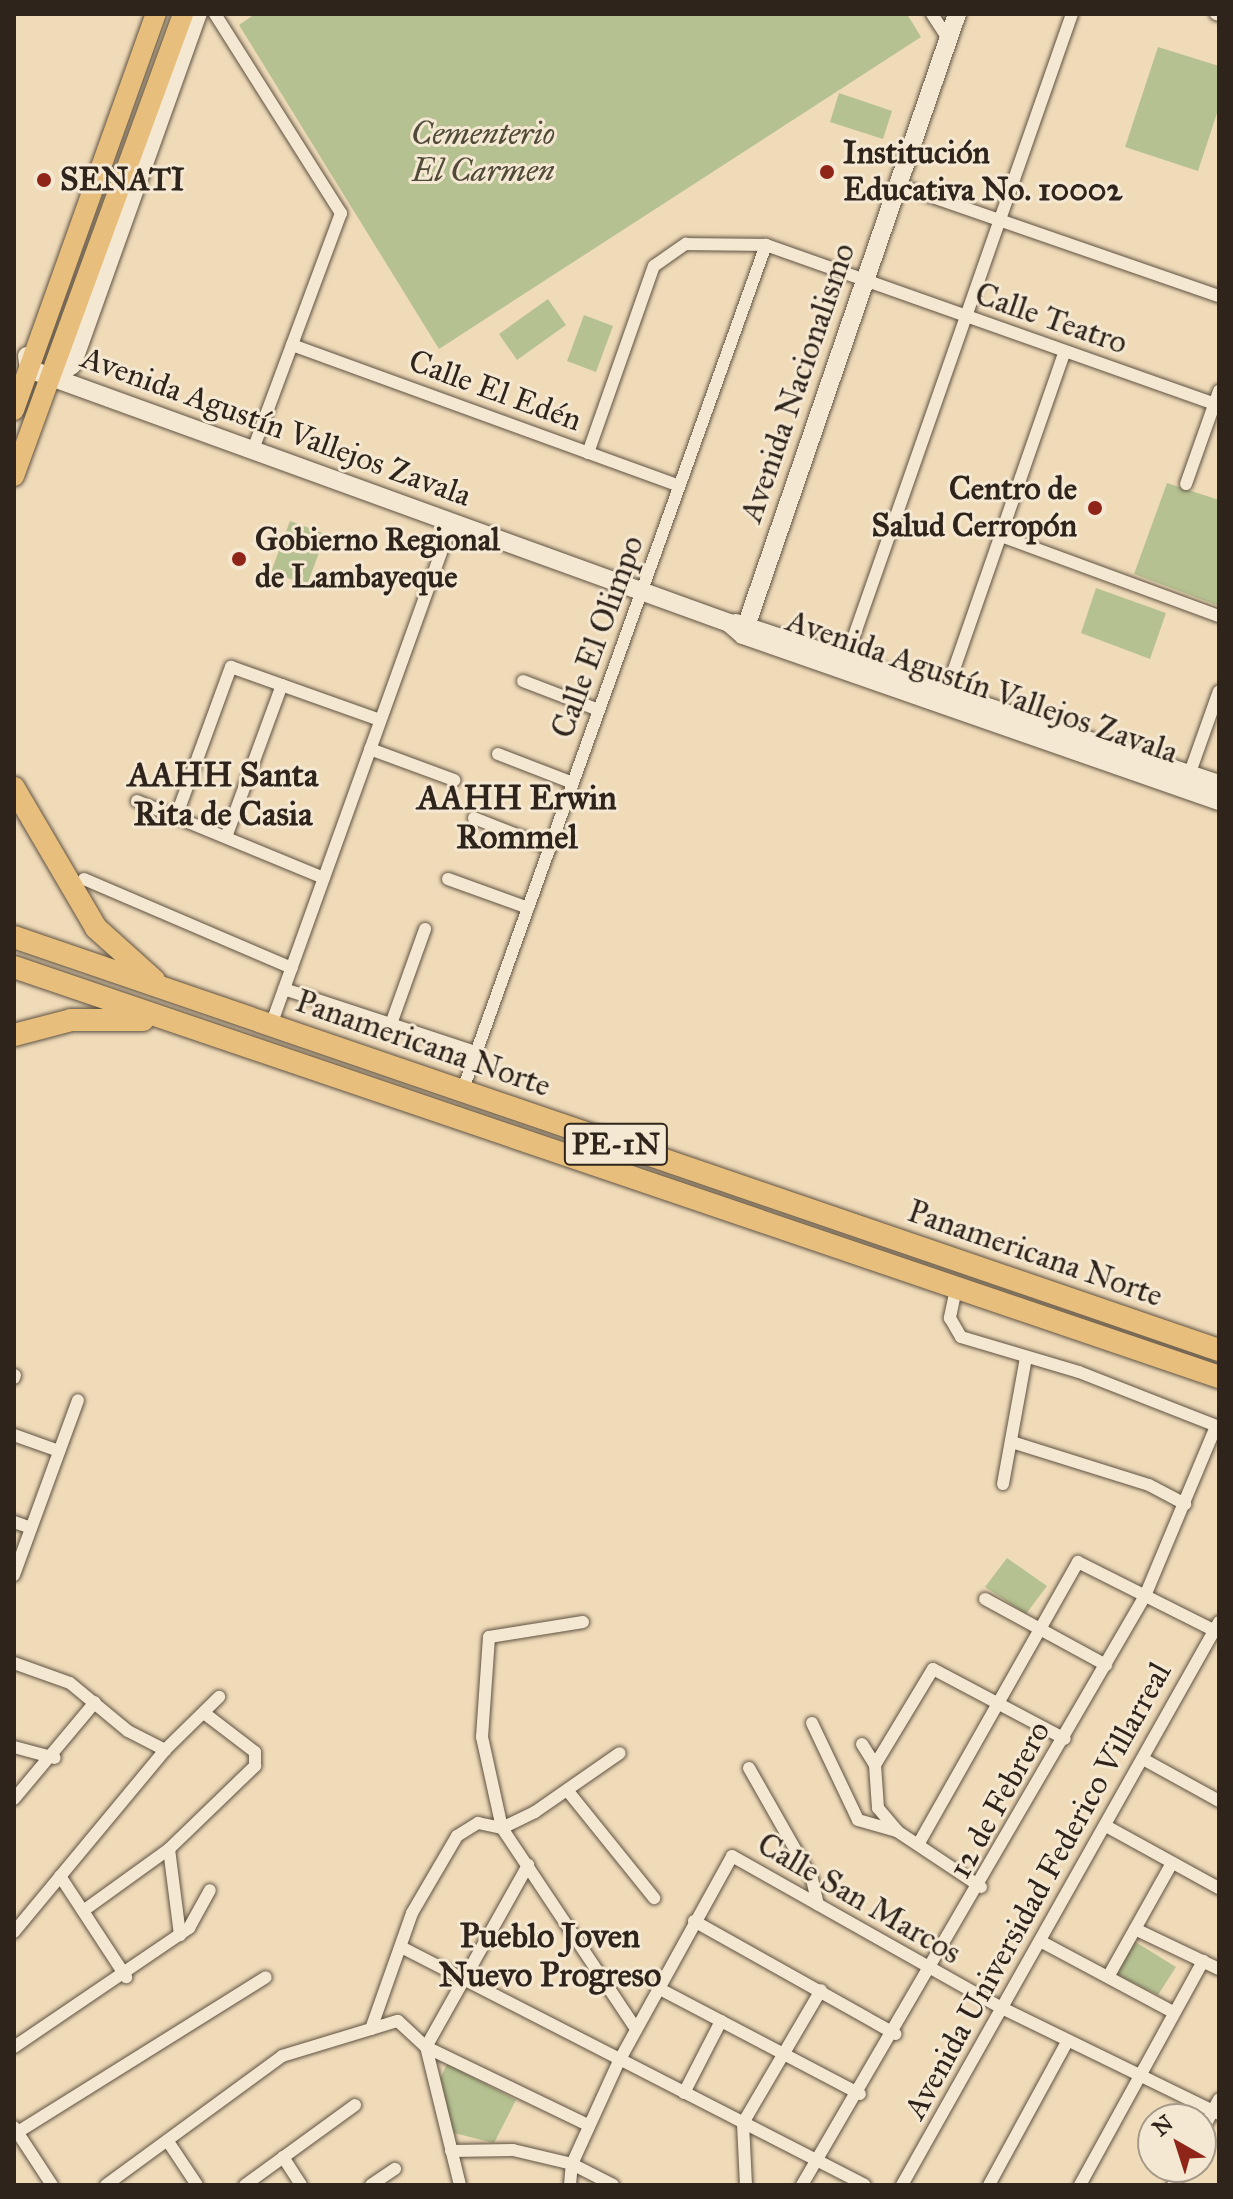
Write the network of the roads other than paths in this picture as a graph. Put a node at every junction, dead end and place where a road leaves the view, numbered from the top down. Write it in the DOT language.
graph roads {
  1 [pos="147,14"];
  2 [pos="156,14"];
  3 [pos="183,14"];
  4 [pos="198,14"];
  5 [pos="932,14"];
  6 [pos="957,14"];
  7 [pos="1072,14"];
  8 [pos="220,16"];
  9 [pos="948,39"];
  10 [pos="898,185"];
  11 [pos="1000,219"];
  12 [pos="766,245"];
  13 [pos="865,281"];
  14 [pos="1219,296"];
  15 [pos="966,316"];
  16 [pos="292,345"];
  17 [pos="1065,351"];
  18 [pos="29,369"];
  19 [pos="54,378"];
  20 [pos="1217,400"];
  21 [pos="14,410"];
  22 [pos="252,452"];
  23 [pos="588,453"];
  24 [pos="14,476"];
  25 [pos="1186,484"];
  26 [pos="679,486"];
  27 [pos="452,522"];
  28 [pos="1001,536"];
  29 [pos="642,591"];
  30 [pos="1219,616"];
  31 [pos="740,627"];
  32 [pos="847,656"];
  33 [pos="523,681"];
  34 [pos="282,685"];
  35 [pos="1219,691"];
  36 [pos="944,698"];
  37 [pos="599,710"];
  38 [pos="380,720"];
  39 [pos="370,749"];
  40 [pos="498,754"];
  41 [pos="454,780"];
  42 [pos="1187,781"];
  43 [pos="573,783"];
  44 [pos="1219,784"];
  45 [pos="14,788"];
  46 [pos="137,801"];
  47 [pos="1219,801"];
  48 [pos="176,817"];
  49 [pos="474,818"];
  50 [pos="226,837"];
  51 [pos="550,848"];
  52 [pos="324,878"];
  53 [pos="84,879"];
  54 [pos="448,879"];
  55 [pos="528,908"];
  56 [pos="425,929"];
  57 [pos="14,937"];
  58 [pos="14,967"];
  59 [pos="292,968"];
  60 [pos="164,988"];
  61 [pos="284,989"];
  62 [pos="180,1024"];
  63 [pos="391,1024"];
  64 [pos="271,1025"];
  65 [pos="14,1035"];
  66 [pos="476,1052"];
  67 [pos="462,1092"];
  68 [pos="956,1289"];
  69 [pos="1219,1350"];
  70 [pos="1026,1357"];
  71 [pos="1219,1377"];
  72 [pos="78,1400"];
  73 [pos="1217,1426"];
  74 [pos="14,1435"];
  75 [pos="1015,1443"];
  76 [pos="59,1451"];
  77 [pos="1003,1484"];
  78 [pos="1185,1504"];
  79 [pos="14,1522"];
  80 [pos="31,1528"];
  81 [pos="14,1575"];
  82 [pos="1145,1596"];
  83 [pos="985,1599"];
  84 [pos="583,1622"];
  85 [pos="1218,1629"];
  86 [pos="1039,1630"];
  87 [pos="14,1663"];
  88 [pos="1106,1665"];
  89 [pos="219,1697"];
  90 [pos="95,1702"];
  91 [pos="998,1702"];
  92 [pos="204,1713"];
  93 [pos="812,1723"];
  94 [pos="1065,1739"];
  95 [pos="862,1744"];
  96 [pos="14,1747"];
  97 [pos="165,1750"];
  98 [pos="620,1753"];
  99 [pos="55,1758"];
  100 [pos="1143,1759"];
  101 [pos="875,1765"];
  102 [pos="749,1768"];
  103 [pos="1219,1784"];
  104 [pos="567,1790"];
  105 [pos="14,1799"];
  106 [pos="1216,1799"];
  107 [pos="1106,1826"];
  108 [pos="502,1828"];
  109 [pos="897,1831"];
  110 [pos="919,1843"];
  111 [pos="169,1849"];
  112 [pos="1172,1863"];
  113 [pos="528,1865"];
  114 [pos="60,1876"];
  115 [pos="981,1887"];
  116 [pos="1219,1888"];
  117 [pos="210,1890"];
  118 [pos="654,1898"];
  119 [pos="818,1904"];
  120 [pos="83,1911"];
  121 [pos="694,1921"];
  122 [pos="1135,1929"];
  123 [pos="14,1932"];
  124 [pos="180,1935"];
  125 [pos="1040,1941"];
  126 [pos="401,1947"];
  127 [pos="1203,1961"];
  128 [pos="1219,1969"];
  129 [pos="932,1970"];
  130 [pos="126,1977"];
  131 [pos="266,1977"];
  132 [pos="1108,1977"];
  133 [pos="469,1979"];
  134 [pos="658,1988"];
  135 [pos="821,1990"];
  136 [pos="1002,2008"];
  137 [pos="1173,2012"];
  138 [pos="721,2021"];
  139 [pos="371,2029"];
  140 [pos="636,2029"];
  141 [pos="895,2034"];
  142 [pos="1067,2042"];
  143 [pos="14,2047"];
  144 [pos="426,2047"];
  145 [pos="784,2054"];
  146 [pos="619,2061"];
  147 [pos="1141,2075"];
  148 [pos="684,2093"];
  149 [pos="860,2094"];
  150 [pos="1205,2103"];
  151 [pos="355,2105"];
  152 [pos="743,2123"];
  153 [pos="588,2125"];
  154 [pos="16,2130"];
  155 [pos="169,2143"];
  156 [pos="451,2151"];
  157 [pos="283,2157"];
  158 [pos="820,2162"];
  159 [pos="572,2164"];
  160 [pos="395,2169"];
  161 [pos="52,2185"];
  162 [pos="106,2185"];
  163 [pos="197,2185"];
  164 [pos="245,2185"];
  165 [pos="301,2185"];
  166 [pos="371,2185"];
  167 [pos="460,2185"];
  168 [pos="570,2185"];
  169 [pos="613,2185"];
  170 [pos="746,2185"];
  171 [pos="802,2185"];
  172 [pos="865,2185"];
  173 [pos="902,2185"];
  174 [pos="989,2185"];
  175 [pos="1080,2185"];
  1 -- 18 [label="street"];
  2 -- 18 [label="main road"];
  3 -- 19 [label="main road"];
  4 -- 19 [label="street"];
  5 -- 9 [label="street"];
  6 -- 9 [label="street, Avenida Nacionalismo"];
  7 -- 11 [label="street"];
  8 -- 16 [label="street"];
  9 -- 10 [label="street, Avenida Nacionalismo"];
  10 -- 11 [label="street"];
  10 -- 13 [label="street, Avenida Nacionalismo"];
  11 -- 14 [label="street"];
  11 -- 15 [label="street"];
  12 -- 13 [label="street, Calle Teatro"];
  12 -- 23 [label="street, Calle Teatro"];
  12 -- 26 [label="street, Calle El Olimpo"];
  13 -- 15 [label="street, Calle Teatro"];
  13 -- 31 [label="street, Avenida Nacionalismo"];
  15 -- 17 [label="street, Calle Teatro"];
  15 -- 32 [label="street"];
  16 -- 22 [label="street"];
  16 -- 23 [label="street, Calle El Edén"];
  17 -- 20 [label="street, Calle Teatro"];
  17 -- 28 [label="street"];
  18 -- 19 [label="street, Avenida Agustín Vallejos Zavala"];
  18 -- 21 [label="main road"];
  19 -- 22 [label="street, Avenida Agustín Vallejos Zavala"];
  19 -- 24 [label="main road"];
  20 -- 25 [label="street"];
  22 -- 27 [label="street, Avenida Agustín Vallejos Zavala"];
  23 -- 26 [label="street, Calle El Edén"];
  26 -- 29 [label="street, Calle El Olimpo"];
  27 -- 29 [label="street, Avenida Agustín Vallejos Zavala"];
  27 -- 38 [label="street"];
  28 -- 30 [label="street"];
  28 -- 36 [label="street"];
  29 -- 31 [label="street, Avenida Agustín Vallejos Zavala"];
  29 -- 37 [label="street, Calle El Olimpo"];
  31 -- 32 [label="street, Avenida Agustín Vallejos Zavala"];
  31 -- 36 [label="street, Avenida Agustín Vallejos Zavala"];
  32 -- 36 [label="street, Avenida Agustín Vallejos Zavala"];
  33 -- 37 [label="street"];
  34 -- 38 [label="street"];
  34 -- 48 [label="street"];
  34 -- 50 [label="street"];
  35 -- 42 [label="street"];
  36 -- 42 [label="street, Avenida Agustín Vallejos Zavala"];
  37 -- 43 [label="street, Calle El Olimpo"];
  38 -- 39 [label="street"];
  39 -- 41 [label="street"];
  39 -- 52 [label="street"];
  40 -- 43 [label="street"];
  42 -- 44 [label="street, Avenida Agustín Vallejos Zavala"];
  42 -- 47 [label="street, Avenida Agustín Vallejos Zavala"];
  43 -- 51 [label="street, Calle El Olimpo"];
  45 -- 60 [label="highway"];
  46 -- 48 [label="street"];
  48 -- 50 [label="street"];
  49 -- 51 [label="street"];
  50 -- 52 [label="street"];
  51 -- 55 [label="street, Calle El Olimpo"];
  52 -- 59 [label="street"];
  53 -- 59 [label="street"];
  54 -- 55 [label="street"];
  55 -- 66 [label="street, Calle El Olimpo"];
  56 -- 63 [label="street"];
  57 -- 60 [label="highway, Panamericana Norte / PE-1N"];
  58 -- 62 [label="highway, Panamericana Norte / PE-1N"];
  59 -- 61 [label="street"];
  60 -- 64 [label="highway, Panamericana Norte / PE-1N"];
  61 -- 63 [label="street"];
  61 -- 64 [label="street"];
  62 -- 65 [label="highway"];
  62 -- 68 [label="highway, Panamericana Norte / PE-1N"];
  63 -- 66 [label="street"];
  64 -- 67 [label="highway, Panamericana Norte / PE-1N"];
  66 -- 67 [label="street, Calle El Olimpo"];
  67 -- 69 [label="highway, Panamericana Norte / PE-1N"];
  68 -- 70 [label="street"];
  68 -- 71 [label="highway, Panamericana Norte / PE-1N"];
  70 -- 73 [label="street"];
  70 -- 75 [label="street"];
  72 -- 76 [label="street"];
  73 -- 78 [label="street, 12 de Febrero"];
  74 -- 76 [label="street"];
  75 -- 77 [label="street"];
  75 -- 78 [label="street"];
  76 -- 80 [label="street"];
  78 -- 82 [label="street, 12 de Febrero"];
  79 -- 80 [label="street"];
  80 -- 81 [label="street"];
  82 -- 85 [label="street"];
  82 -- 86 [label="street"];
  82 -- 88 [label="street, 12 de Febrero"];
  83 -- 86 [label="street"];
  84 -- 108 [label="street"];
  85 -- 100 [label="street, Avenida Universidad Federico Villarreal"];
  86 -- 88 [label="street"];
  86 -- 91 [label="street"];
  87 -- 90 [label="street"];
  88 -- 94 [label="street, 12 de Febrero"];
  89 -- 92 [label="street"];
  90 -- 97 [label="street"];
  90 -- 99 [label="street"];
  91 -- 94 [label="street"];
  91 -- 101 [label="street"];
  91 -- 110 [label="street"];
  92 -- 97 [label="street"];
  92 -- 111 [label="street"];
  93 -- 109 [label="street"];
  94 -- 115 [label="street, 12 de Febrero"];
  95 -- 101 [label="street"];
  96 -- 99 [label="street"];
  97 -- 114 [label="street"];
  98 -- 104 [label="street"];
  99 -- 105 [label="street"];
  100 -- 106 [label="street"];
  100 -- 107 [label="street, Avenida Universidad Federico Villarreal"];
  101 -- 109 [label="street"];
  102 -- 119 [label="street"];
  103 -- 106 [label="street"];
  104 -- 108 [label="street"];
  104 -- 118 [label="street"];
  107 -- 112 [label="street"];
  107 -- 125 [label="street, Avenida Universidad Federico Villarreal"];
  108 -- 113 [label="street"];
  108 -- 126 [label="street"];
  109 -- 110 [label="street"];
  110 -- 115 [label="street"];
  111 -- 120 [label="street"];
  111 -- 124 [label="street"];
  112 -- 116 [label="street"];
  112 -- 122 [label="street"];
  113 -- 133 [label="street"];
  113 -- 140 [label="street"];
  114 -- 120 [label="street"];
  114 -- 123 [label="street"];
  115 -- 129 [label="street, 12 de Febrero"];
  117 -- 124 [label="street"];
  119 -- 121 [label="street, Calle San Marcos"];
  119 -- 129 [label="street, Calle San Marcos"];
  120 -- 130 [label="street"];
  121 -- 134 [label="street"];
  121 -- 135 [label="street"];
  122 -- 127 [label="street"];
  122 -- 132 [label="street"];
  124 -- 130 [label="street"];
  125 -- 132 [label="street"];
  125 -- 136 [label="street, Avenida Universidad Federico Villarreal"];
  126 -- 133 [label="street"];
  126 -- 139 [label="street"];
  127 -- 128 [label="street"];
  127 -- 137 [label="street"];
  129 -- 136 [label="street, Calle San Marcos"];
  129 -- 141 [label="street, 12 de Febrero"];
  130 -- 143 [label="street"];
  131 -- 154 [label="street"];
  132 -- 137 [label="street"];
  133 -- 144 [label="street"];
  133 -- 146 [label="street"];
  134 -- 138 [label="street"];
  134 -- 140 [label="street"];
  135 -- 141 [label="street"];
  135 -- 145 [label="street"];
  136 -- 142 [label="street, Calle San Marcos"];
  136 -- 173 [label="street, Avenida Universidad Federico Villarreal"];
  137 -- 147 [label="street"];
  138 -- 145 [label="street"];
  138 -- 148 [label="street"];
  139 -- 144 [label="street"];
  139 -- 155 [label="street"];
  140 -- 146 [label="street"];
  141 -- 149 [label="street, 12 de Febrero"];
  142 -- 147 [label="street, Calle San Marcos"];
  142 -- 174 [label="street"];
  144 -- 153 [label="street"];
  144 -- 156 [label="street"];
  145 -- 149 [label="street"];
  145 -- 152 [label="street"];
  146 -- 148 [label="street"];
  146 -- 153 [label="street"];
  147 -- 150 [label="street, Calle San Marcos"];
  147 -- 175 [label="street"];
  148 -- 152 [label="street"];
  149 -- 158 [label="street, 12 de Febrero"];
  151 -- 157 [label="street"];
  152 -- 158 [label="street"];
  152 -- 170 [label="street"];
  153 -- 159 [label="street"];
  154 -- 161 [label="street"];
  155 -- 162 [label="street"];
  155 -- 163 [label="street"];
  156 -- 159 [label="street"];
  156 -- 167 [label="street"];
  157 -- 164 [label="street"];
  157 -- 165 [label="street"];
  158 -- 171 [label="street, 12 de Febrero"];
  158 -- 172 [label="street"];
  159 -- 168 [label="street"];
  159 -- 169 [label="street"];
  160 -- 166 [label="street"];
}
